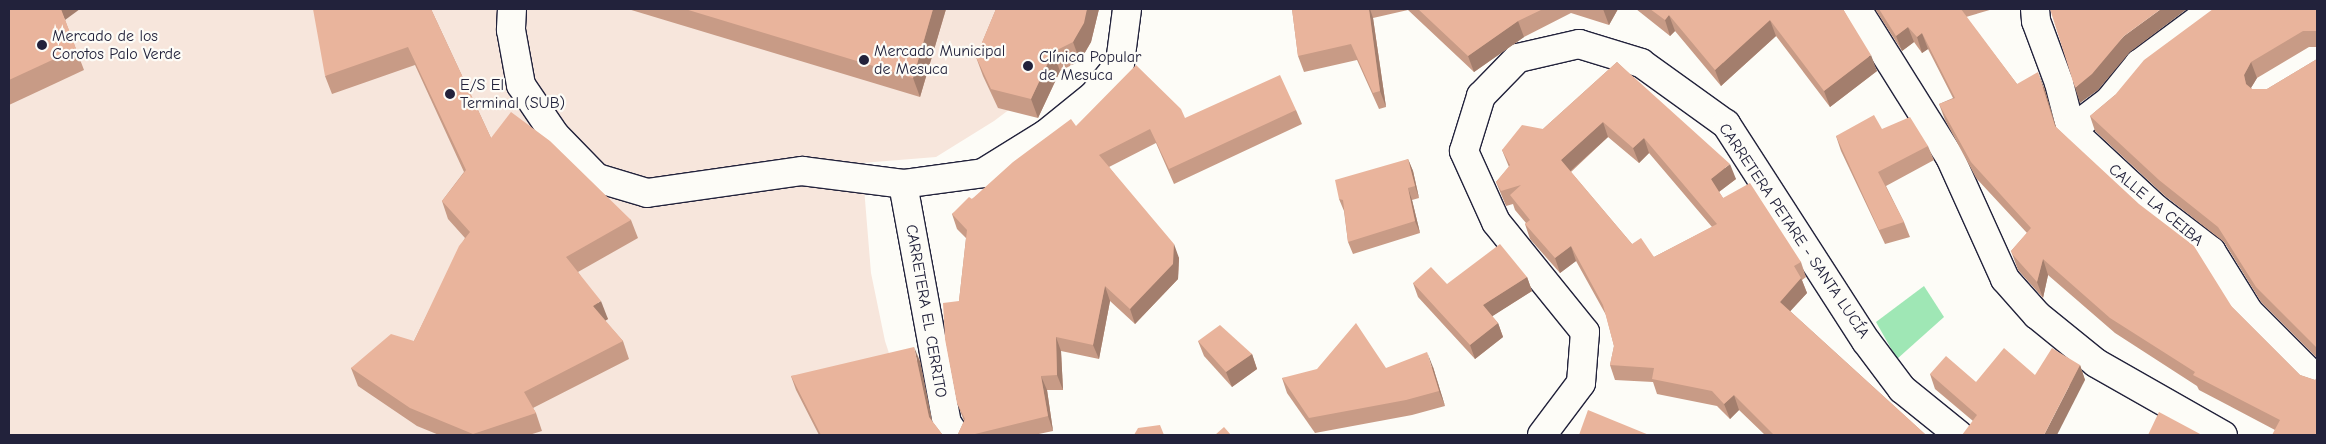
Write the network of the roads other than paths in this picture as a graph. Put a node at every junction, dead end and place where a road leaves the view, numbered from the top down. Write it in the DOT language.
graph roads {
  1 [pos="512,9"];
  2 [pos="1127,9"];
  3 [pos="1857,9"];
  4 [pos="2035,9"];
  5 [pos="2213,9"];
  6 [pos="2071,130"];
  7 [pos="903,184"];
  8 [pos="2317,380"];
  9 [pos="955,435"];
  10 [pos="1542,435"];
  11 [pos="1959,435"];
  12 [pos="2223,435"];
  1 -- 7 [label="street"];
  2 -- 7 [label="street"];
  3 -- 12 [label="street"];
  4 -- 6 [label="street"];
  5 -- 6 [label="street"];
  6 -- 8 [label="street, CALLE LA CEIBA"];
  7 -- 9 [label="street, CARRETERA EL CERRITO"];
  10 -- 11 [label="street, CARRETERA PETARE - SANTA LUCÍA"];
}
